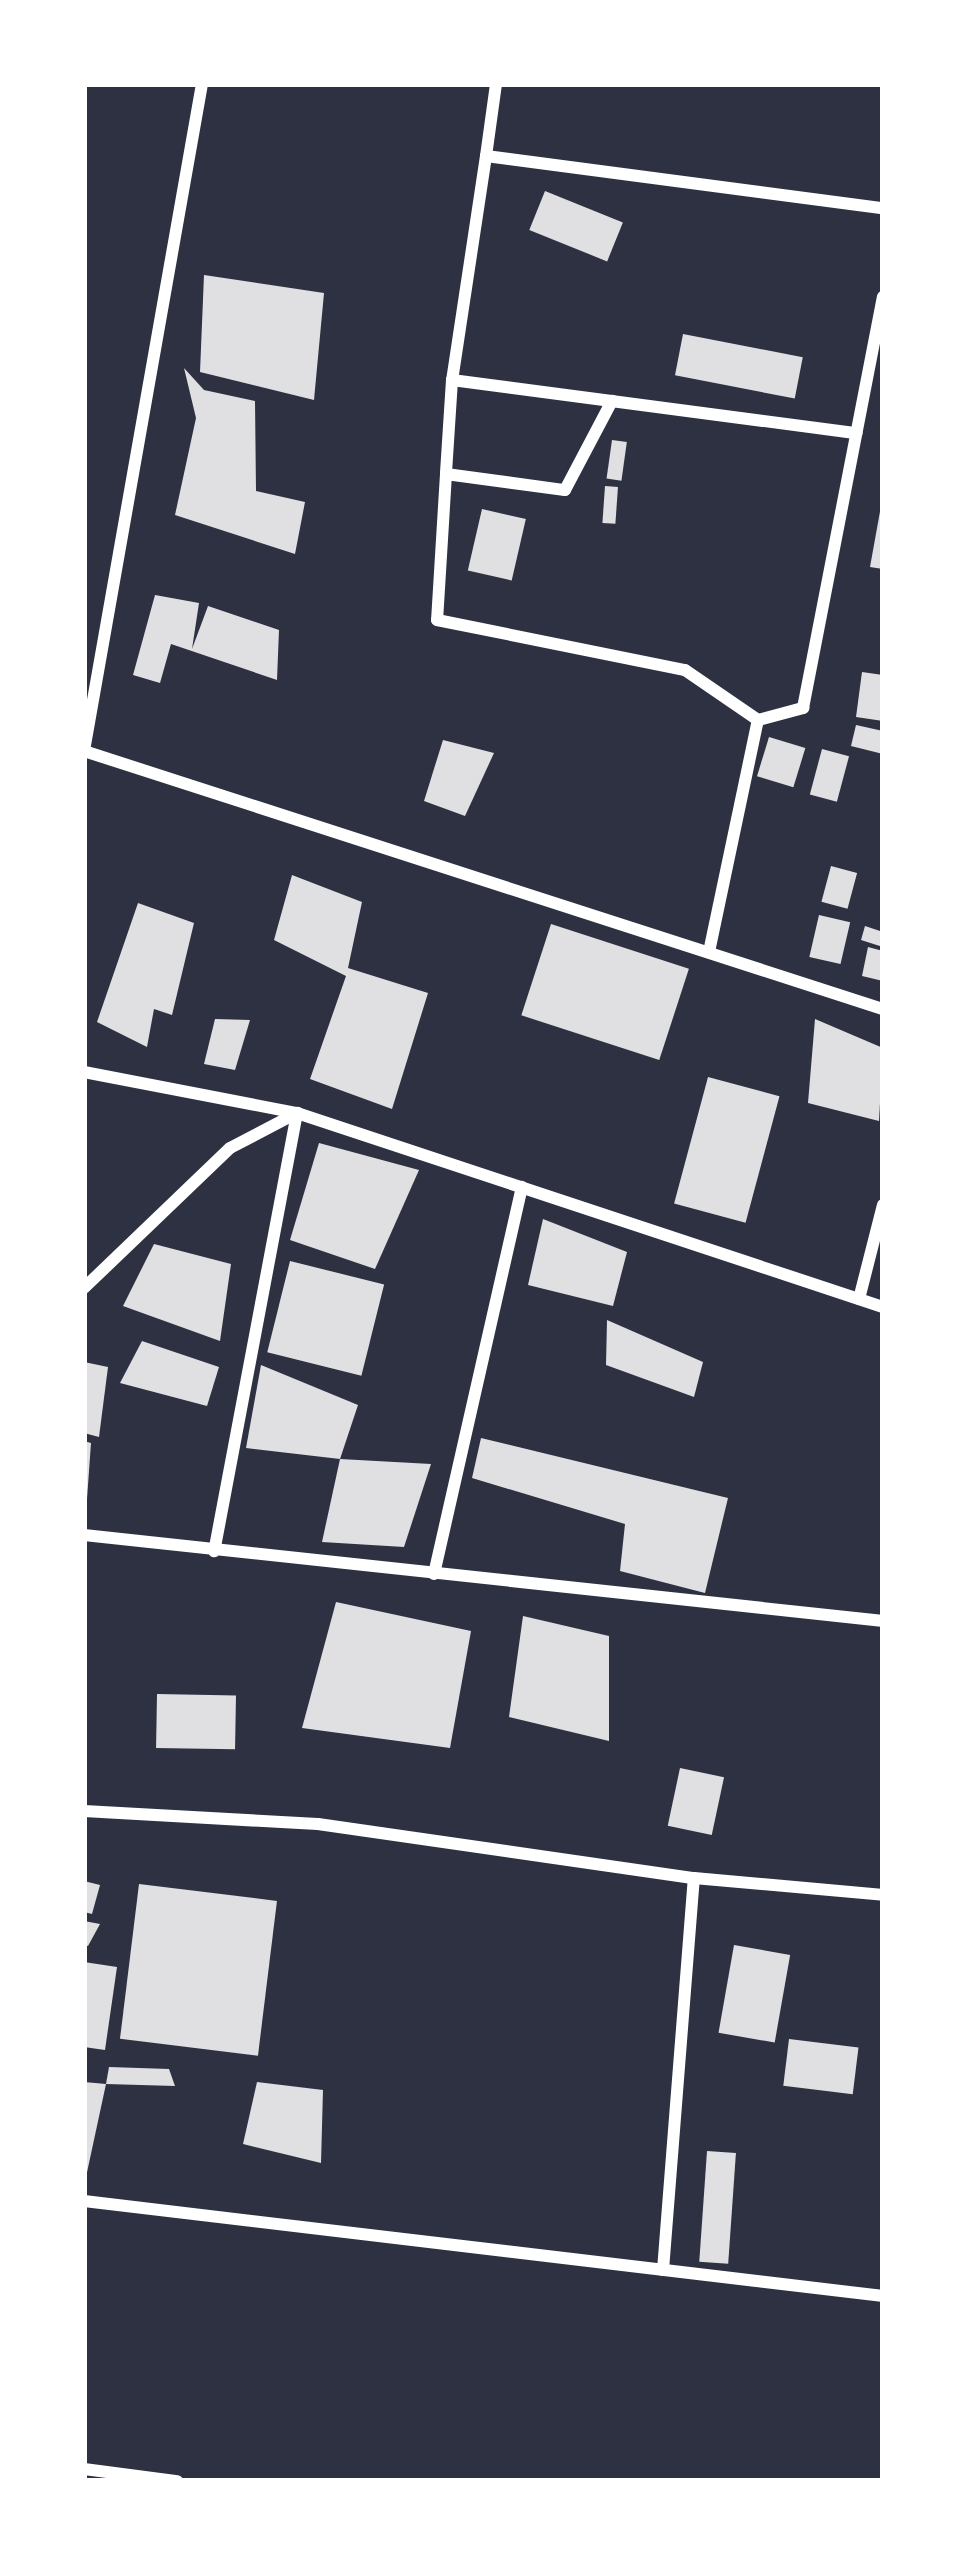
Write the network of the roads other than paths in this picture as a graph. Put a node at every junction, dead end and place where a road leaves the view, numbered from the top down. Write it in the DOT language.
graph roads {
  1 [pos="202,84"];
  2 [pos="496,84"];
  3 [pos="486,156"];
  4 [pos="883,208"];
  5 [pos="883,297"];
  6 [pos="452,380"];
  7 [pos="612,401"];
  8 [pos="857,433"];
  9 [pos="446,474"];
  10 [pos="758,720"];
  11 [pos="84,751"];
  12 [pos="709,952"];
  13 [pos="883,1009"];
  14 [pos="84,1072"];
  15 [pos="297,1113"];
  16 [pos="521,1187"];
  17 [pos="883,1205"];
  18 [pos="84,1288"];
  19 [pos="859,1299"];
  20 [pos="883,1306"];
  21 [pos="84,1535"];
  22 [pos="214,1551"];
  23 [pos="434,1574"];
  24 [pos="883,1621"];
  25 [pos="84,1811"];
  26 [pos="694,1879"];
  27 [pos="883,1895"];
  28 [pos="84,2200"];
  29 [pos="663,2270"];
  30 [pos="883,2296"];
  31 [pos="84,2469"];
  32 [pos="177,2481"];
  1 -- 11 [label="street"];
  2 -- 3 [label="street"];
  3 -- 4 [label="street"];
  3 -- 6 [label="street"];
  5 -- 8 [label="street"];
  6 -- 7 [label="street"];
  6 -- 9 [label="street"];
  7 -- 8 [label="street"];
  7 -- 9 [label="street"];
  8 -- 10 [label="street"];
  9 -- 10 [label="street"];
  10 -- 12 [label="street"];
  11 -- 12 [label="street"];
  12 -- 13 [label="street"];
  14 -- 15 [label="street"];
  15 -- 16 [label="street"];
  15 -- 18 [label="street"];
  15 -- 22 [label="street"];
  16 -- 19 [label="street"];
  16 -- 23 [label="street"];
  17 -- 19 [label="street"];
  19 -- 20 [label="street"];
  21 -- 22 [label="street"];
  22 -- 23 [label="street"];
  23 -- 24 [label="street"];
  25 -- 26 [label="street"];
  26 -- 27 [label="street"];
  26 -- 29 [label="street"];
  28 -- 29 [label="street"];
  29 -- 30 [label="street"];
  31 -- 32 [label="street"];
}
